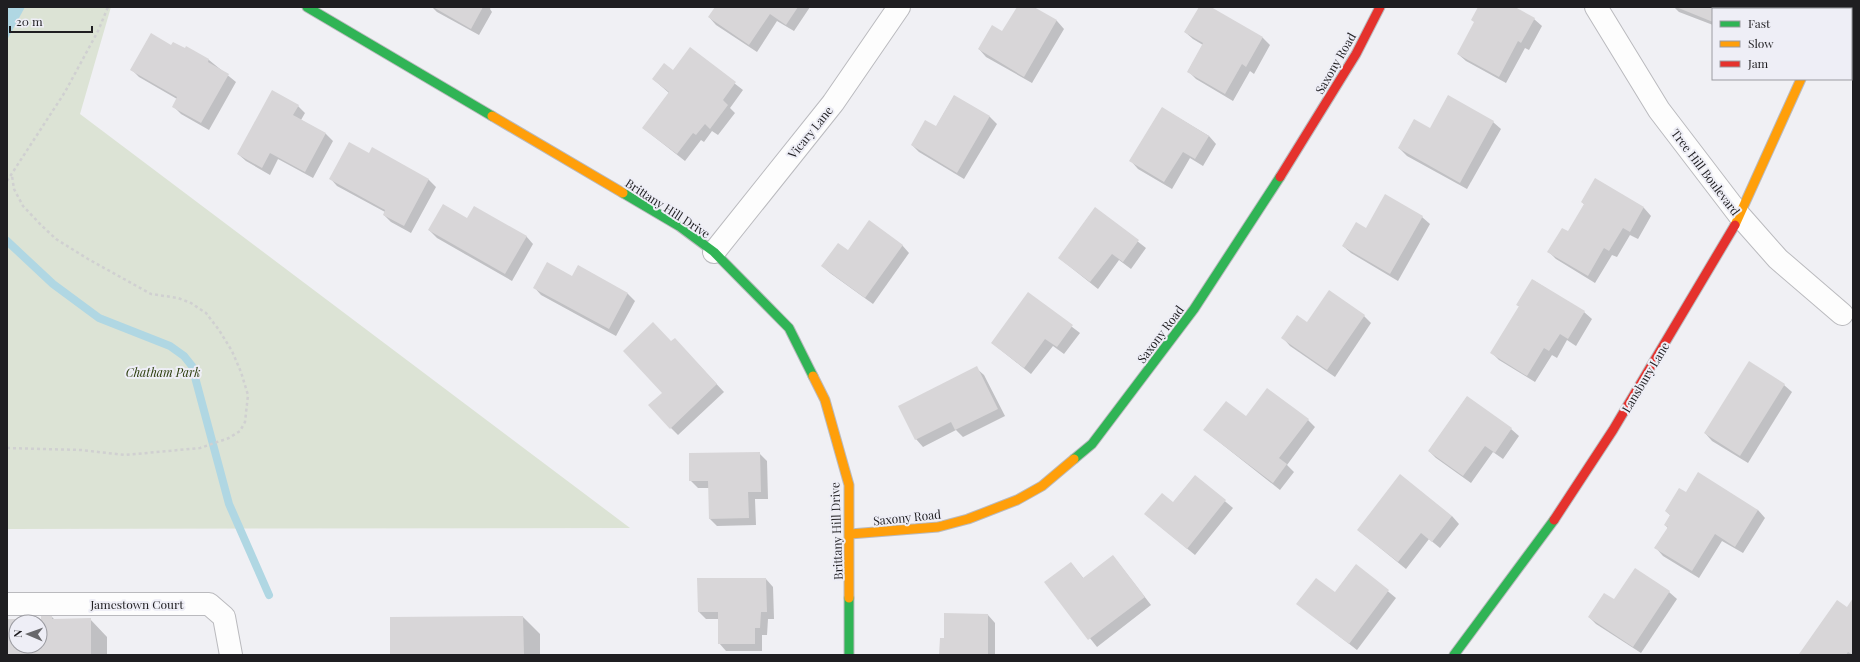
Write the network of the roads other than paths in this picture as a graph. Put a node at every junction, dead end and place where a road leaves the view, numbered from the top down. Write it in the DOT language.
graph roads {
  1 [pos="900,7"];
  2 [pos="1380,7"];
  3 [pos="1596,7"];
  4 [pos="316,9"];
  5 [pos="1802,80"];
  6 [pos="1740,216"];
  7 [pos="714,252"];
  8 [pos="1849,320"];
  9 [pos="850,534"];
  10 [pos="7,604"];
  11 [pos="231,655"];
  12 [pos="849,655"];
  13 [pos="1454,655"];
  1 -- 7 [label="street, Vicary Lane"];
  2 -- 9 [label="street, Saxony Road"];
  3 -- 6 [label="street, Tree Hill Boulevard"];
  4 -- 7 [label="street, Brittany Hill Drive"];
  5 -- 6 [label="street, Lansbury Lane"];
  6 -- 8 [label="street, Tree Hill Boulevard"];
  6 -- 13 [label="street, Lansbury Lane"];
  7 -- 9 [label="street, Brittany Hill Drive"];
  9 -- 12 [label="street, Brittany Hill Drive"];
  10 -- 11 [label="street, Jamestown Court"];
}
